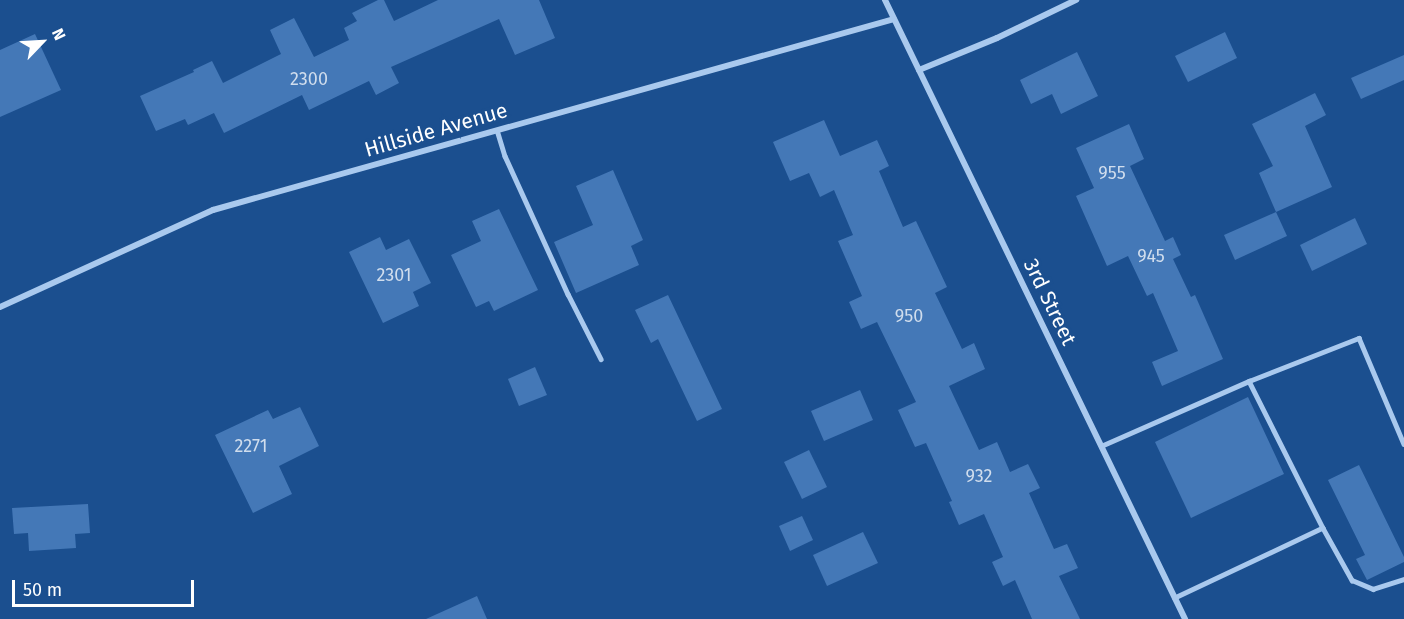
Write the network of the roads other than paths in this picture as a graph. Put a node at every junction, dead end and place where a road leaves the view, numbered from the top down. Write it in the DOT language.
graph roads {
  1 [pos="885,0"];
  2 [pos="1076,0"];
  3 [pos="894,20"];
  4 [pos="919,70"];
  5 [pos="498,130"];
  6 [pos="0,307"];
  7 [pos="602,359"];
  8 [pos="1249,381"];
  9 [pos="1404,444"];
  10 [pos="1101,446"];
  11 [pos="1323,528"];
  12 [pos="1404,579"];
  13 [pos="1175,598"];
  14 [pos="1185,619"];
  1 -- 3 [label="street, 3rd Street"];
  2 -- 4 [label="street"];
  3 -- 4 [label="street, 3rd Street"];
  3 -- 5 [label="street, Hillside Avenue"];
  4 -- 10 [label="street, 3rd Street"];
  5 -- 6 [label="street, Hillside Avenue"];
  5 -- 7 [label="lane"];
  8 -- 9 [label="lane"];
  8 -- 10 [label="lane"];
  8 -- 11 [label="lane"];
  10 -- 13 [label="street, 3rd Street"];
  11 -- 12 [label="lane"];
  11 -- 13 [label="lane"];
  13 -- 14 [label="street, 3rd Street"];
}
